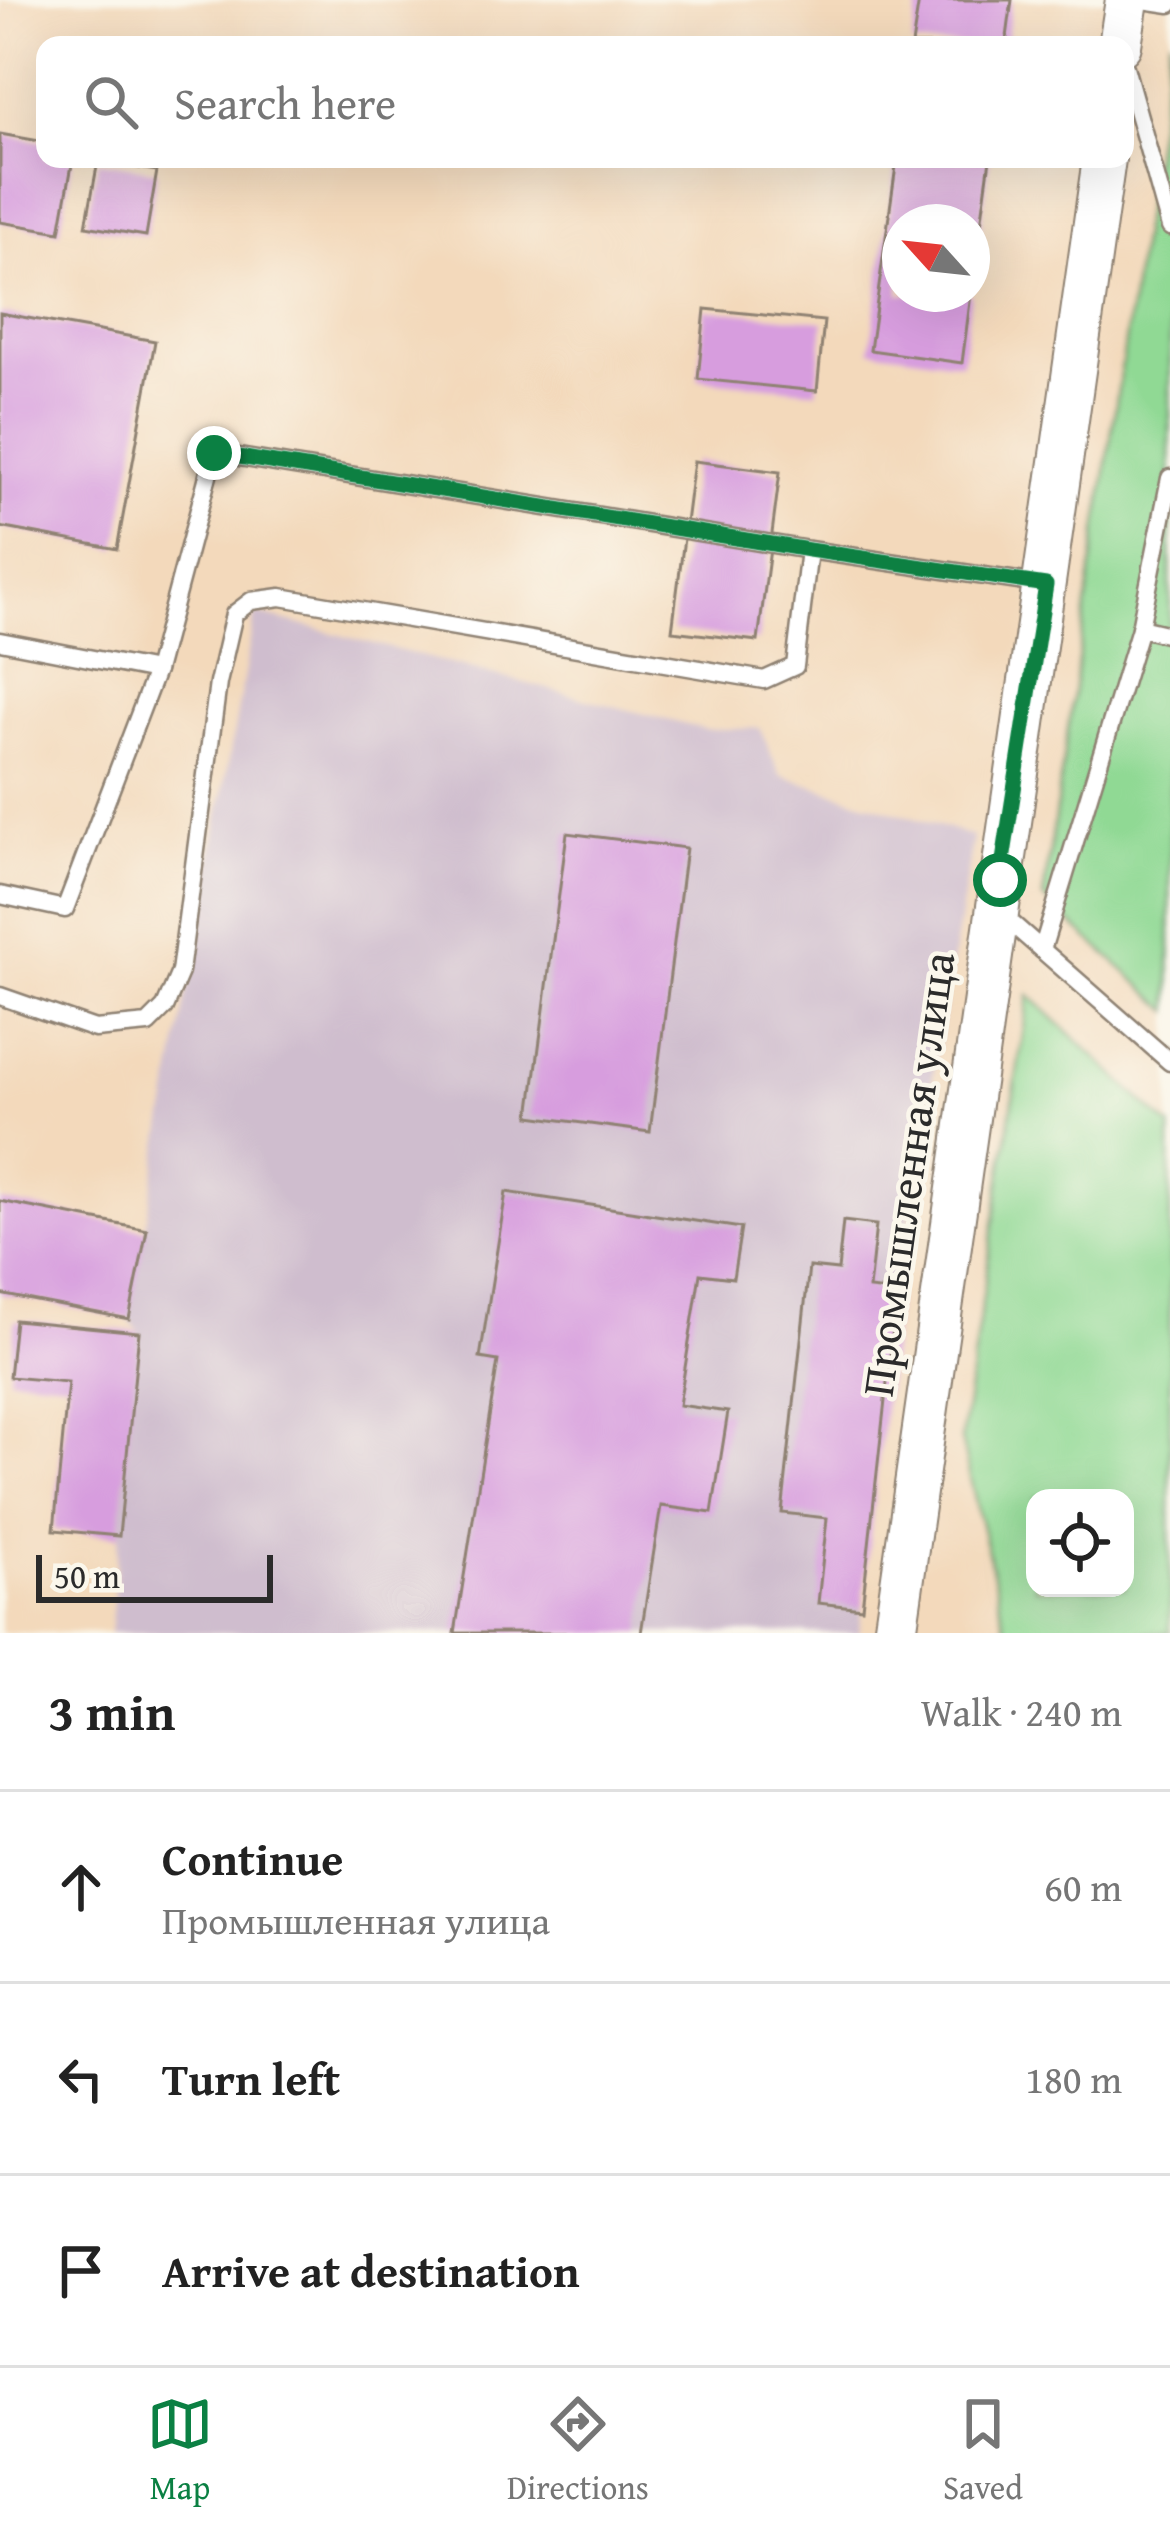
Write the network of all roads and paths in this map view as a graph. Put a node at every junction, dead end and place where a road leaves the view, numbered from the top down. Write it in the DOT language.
graph roads {
  1 [pos="1127,0"];
  2 [pos="1143,0"];
  3 [pos="1170,4"];
  4 [pos="1121,36"];
  5 [pos="1134,99"];
  6 [pos="1103,168"];
  7 [pos="1170,226"];
  8 [pos="1170,478"];
  9 [pos="809,550"];
  10 [pos="1046,585"];
  11 [pos="1140,628"];
  12 [pos="1170,635"];
  13 [pos="0,641"];
  14 [pos="156,671"];
  15 [pos="0,895"];
  16 [pos="996,910"];
  17 [pos="1042,950"];
  18 [pos="0,996"];
  19 [pos="1170,1062"];
  20 [pos="895,1633"];
  1 -- 4 [label="street"];
  2 -- 3 [label="lane"];
  5 -- 7 [label="lane"];
  6 -- 10 [label="street, Промышленная улица"];
  8 -- 11 [label="lane"];
  9 -- 10 [label="lane"];
  9 -- 14 [label="lane"];
  9 -- 18 [label="lane"];
  10 -- 16 [label="street, Промышленная улица"];
  11 -- 12 [label="lane"];
  11 -- 17 [label="lane"];
  13 -- 14 [label="lane"];
  14 -- 15 [label="lane"];
  16 -- 17 [label="lane"];
  16 -- 20 [label="street, Промышленная улица"];
  17 -- 19 [label="lane"];
}
